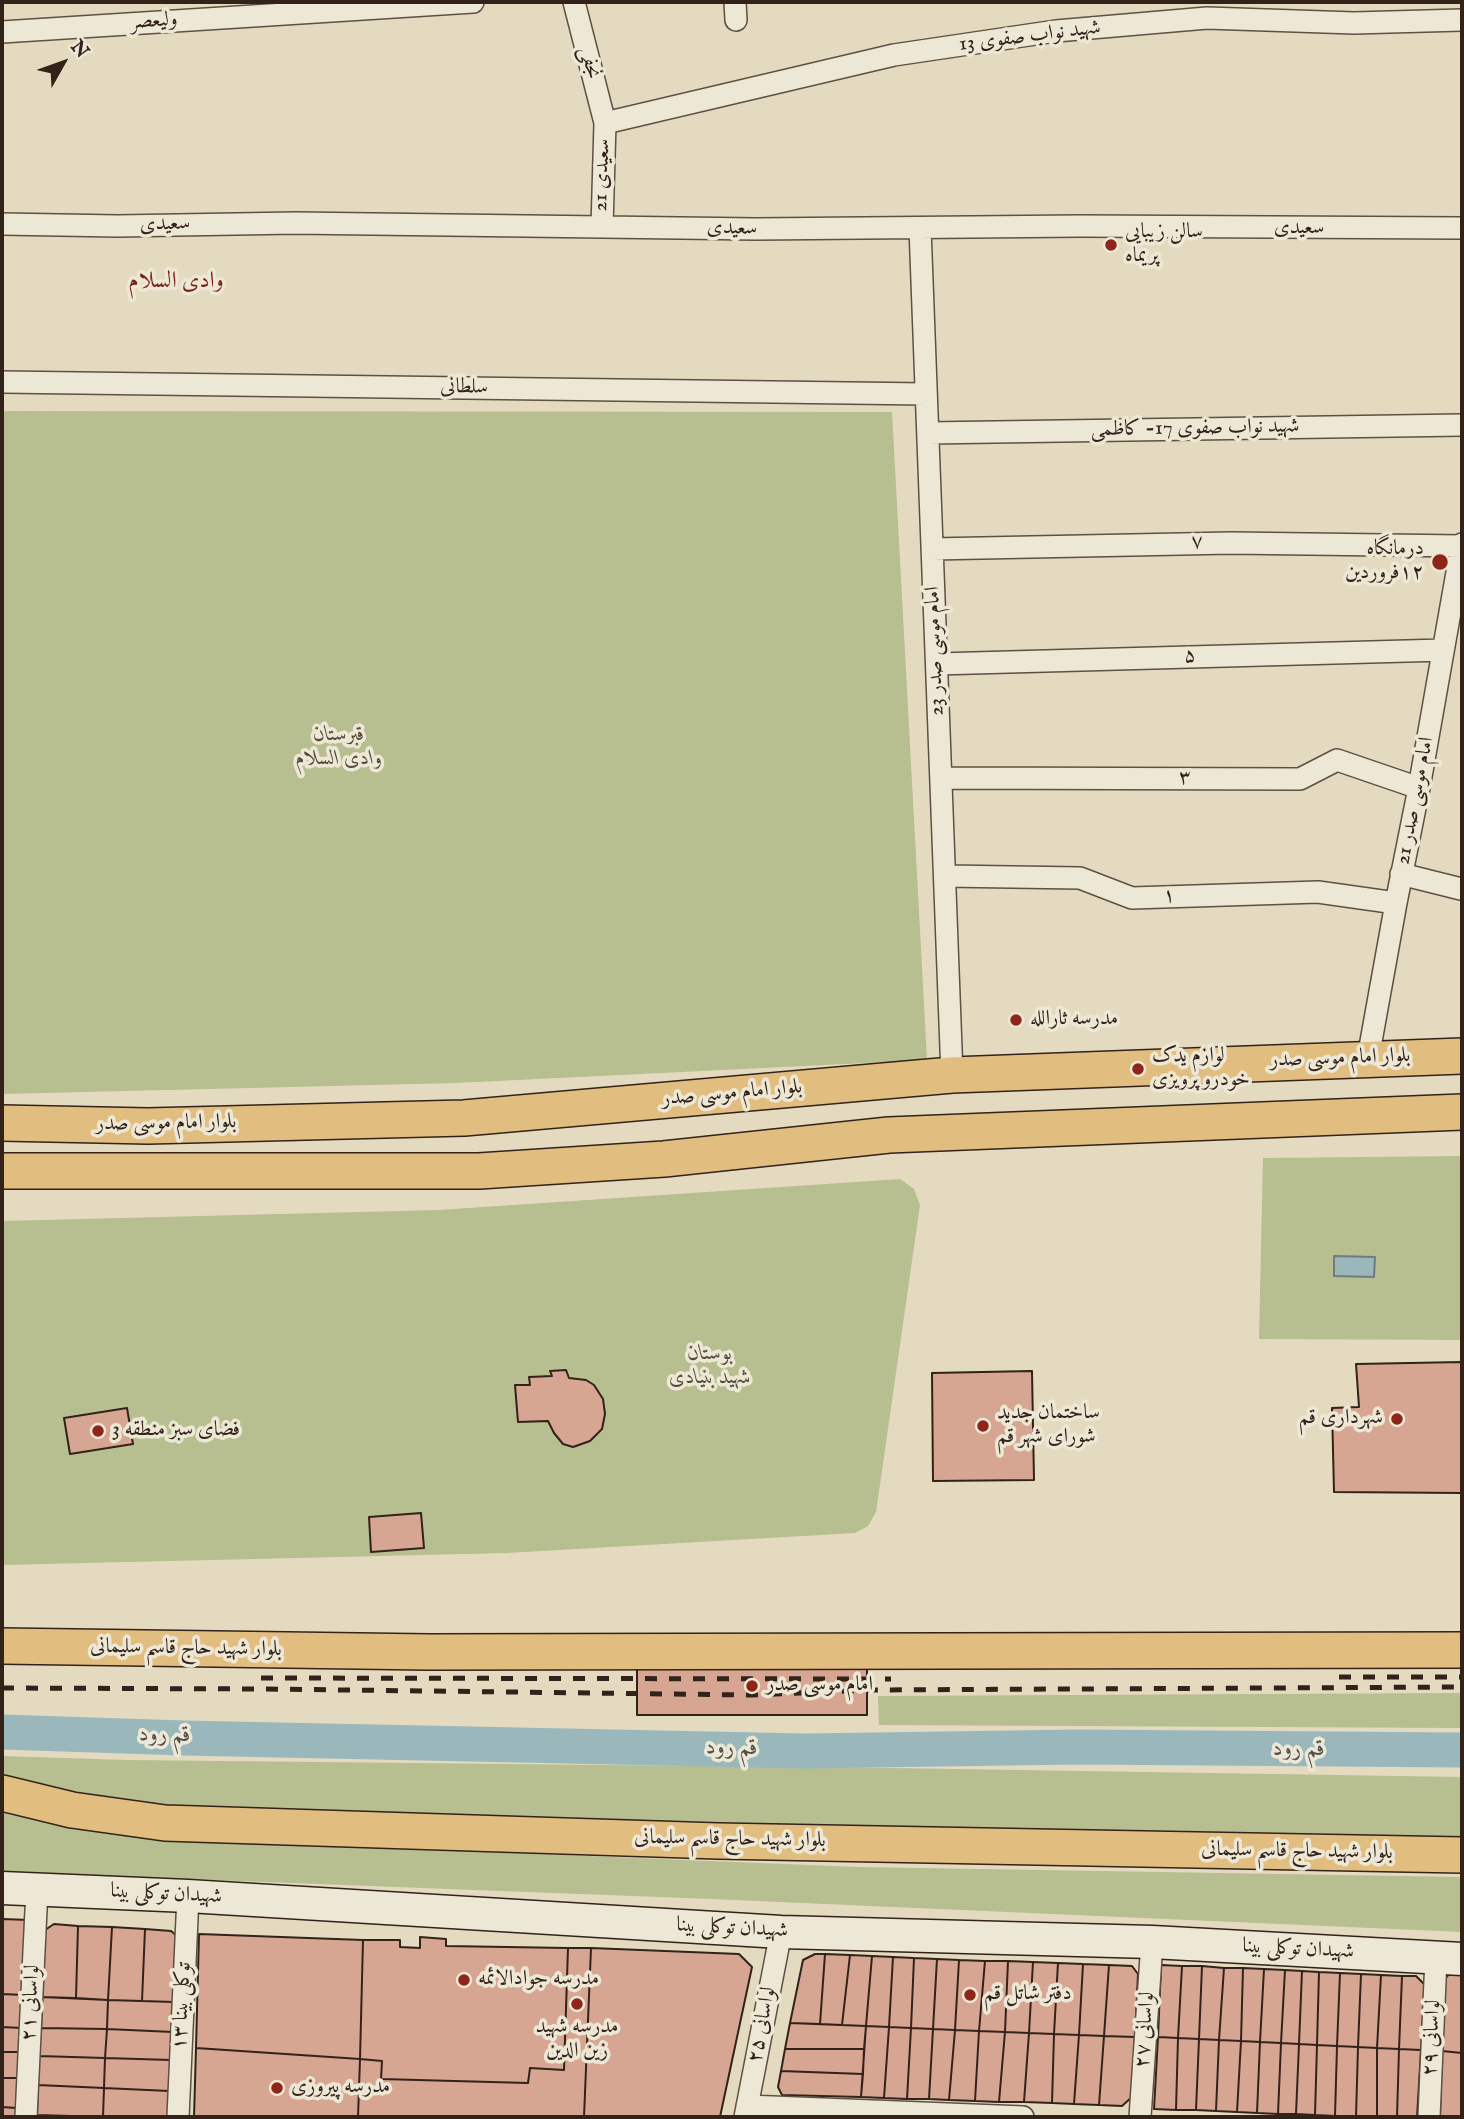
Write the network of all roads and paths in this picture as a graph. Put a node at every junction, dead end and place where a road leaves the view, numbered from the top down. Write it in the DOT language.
graph roads {
  1 [pos="473,2"];
  2 [pos="574,2"];
  3 [pos="1462,20"];
  4 [pos="2,32"];
  5 [pos="605,124"];
  6 [pos="2,224"];
  7 [pos="602,227"];
  8 [pos="920,228"];
  9 [pos="1462,229"];
  10 [pos="2,382"];
  11 [pos="926,394"];
  12 [pos="1462,425"];
  13 [pos="928,433"];
  14 [pos="1462,545"];
  15 [pos="932,549"];
  16 [pos="1443,650"];
  17 [pos="937,664"];
  18 [pos="941,778"];
  19 [pos="1419,789"];
  20 [pos="1401,874"];
  21 [pos="945,876"];
  22 [pos="1461,889"];
  23 [pos="1395,903"];
  24 [pos="1462,1056"];
  25 [pos="1368,1058"];
  26 [pos="952,1075"];
  27 [pos="1462,1112"];
  28 [pos="2,1124"];
  29 [pos="2,1171"];
  30 [pos="2,1646"];
  31 [pos="1462,1650"];
  32 [pos="2,1793"];
  33 [pos="1462,1855"];
  34 [pos="2,1888"];
  35 [pos="37,1889"];
  36 [pos="188,1896"];
  37 [pos="782,1932"];
  38 [pos="1152,1942"];
  39 [pos="1449,1958"];
  40 [pos="746,2112"];
  41 [pos="26,2117"];
  42 [pos="178,2117"];
  43 [pos="1023,2117"];
  44 [pos="1140,2117"];
  45 [pos="1429,2117"];
  1 -- 4 [label="street, ولیعصر"];
  2 -- 5 [label="street, نجفی"];
  3 -- 5 [label="street, شهید نواب صفوی 13"];
  5 -- 7 [label="street, سعیدی 21"];
  6 -- 7 [label="street, سعیدی"];
  7 -- 8 [label="street, سعیدی"];
  8 -- 9 [label="street, سعیدی"];
  8 -- 11 [label="street, امام موسی صدر 23"];
  10 -- 11 [label="street, سلطانی"];
  11 -- 13 [label="street, امام موسی صدر 23"];
  12 -- 13 [label="street, شهید نواب صفوی 17- کاظمی"];
  13 -- 15 [label="street, امام موسی صدر 23"];
  14 -- 15 [label="street, ۷"];
  14 -- 16 [label="street, امام موسی صدر 21"];
  15 -- 17 [label="street, امام موسی صدر 23"];
  16 -- 17 [label="street, ۵"];
  16 -- 19 [label="street, امام موسی صدر 21"];
  17 -- 18 [label="street, امام موسی صدر 23"];
  18 -- 19 [label="street, ۳"];
  18 -- 21 [label="street, امام موسی صدر 23"];
  19 -- 20 [label="street, امام موسی صدر 21"];
  20 -- 22 [label="street"];
  20 -- 23 [label="street, امام موسی صدر 21"];
  21 -- 23 [label="street, ۱"];
  21 -- 26 [label="street, امام موسی صدر 23"];
  23 -- 25 [label="street, امام موسی صدر 21"];
  24 -- 25 [label="main road, بلوار امام موسی صدر"];
  25 -- 26 [label="main road, بلوار امام موسی صدر"];
  26 -- 28 [label="main road, بلوار امام موسی صدر"];
  27 -- 29 [label="main road"];
  30 -- 31 [label="main road, بلوار شهید حاج قاسم سلیمانی"];
  32 -- 33 [label="main road, بلوار شهید حاج قاسم سلیمانی"];
  34 -- 35 [label="main road, شهیدان توکلی بینا"];
  35 -- 36 [label="main road, شهیدان توکلی بینا"];
  35 -- 41 [label="street, لواسانی ۲۱"];
  36 -- 37 [label="main road, شهیدان توکلی بینا"];
  36 -- 42 [label="street, توکلی بینا ۱۳"];
  37 -- 38 [label="main road, شهیدان توکلی بینا"];
  37 -- 40 [label="street, لواسانی ۲۵"];
  38 -- 39 [label="main road, شهیدان توکلی بینا"];
  38 -- 44 [label="street, لواسانی ۲۷"];
  39 -- 45 [label="street, لواسانی ۲۹"];
  40 -- 43 [label="street"];
}
